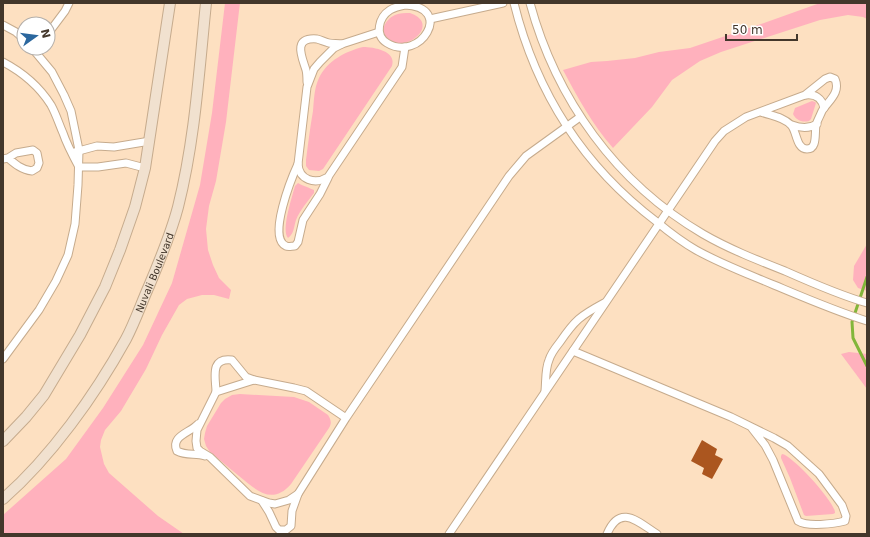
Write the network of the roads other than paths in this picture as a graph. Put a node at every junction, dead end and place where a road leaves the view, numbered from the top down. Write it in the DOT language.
graph roads {
  1 [pos="69,3"];
  2 [pos="170,3"];
  3 [pos="206,3"];
  4 [pos="503,3"];
  5 [pos="514,3"];
  6 [pos="530,3"];
  7 [pos="430,19"];
  8 [pos="56,24"];
  9 [pos="3,25"];
  10 [pos="16,32"];
  11 [pos="379,32"];
  12 [pos="342,44"];
  13 [pos="405,47"];
  14 [pos="39,56"];
  15 [pos="3,62"];
  16 [pos="307,87"];
  17 [pos="805,96"];
  18 [pos="824,108"];
  19 [pos="760,112"];
  20 [pos="580,117"];
  21 [pos="817,124"];
  22 [pos="792,125"];
  23 [pos="566,126"];
  24 [pos="150,141"];
  25 [pos="79,150"];
  26 [pos="72,154"];
  27 [pos="298,164"];
  28 [pos="79,167"];
  29 [pos="145,168"];
  30 [pos="328,177"];
  31 [pos="667,210"];
  32 [pos="658,224"];
  33 [pos="606,302"];
  34 [pos="867,303"];
  35 [pos="865,320"];
  36 [pos="573,351"];
  37 [pos="3,359"];
  38 [pos="254,380"];
  39 [pos="216,392"];
  40 [pos="545,392"];
  41 [pos="346,418"];
  42 [pos="202,419"];
  43 [pos="750,427"];
  44 [pos="3,441"];
  45 [pos="210,457"];
  46 [pos="298,494"];
  47 [pos="3,499"];
  48 [pos="261,499"];
  49 [pos="449,534"];
  50 [pos="607,534"];
  51 [pos="658,534"];
  1 -- 8 [label="street"];
  2 -- 24 [label="main road"];
  3 -- 47 [label="main road, Nuvali Boulevard"];
  4 -- 7 [label="street"];
  5 -- 23 [label="street"];
  6 -- 20 [label="street"];
  7 -- 11 [label="street"];
  7 -- 13 [label="street"];
  9 -- 10 [label="street"];
  11 -- 12 [label="street"];
  11 -- 13 [label="street"];
  12 -- 16 [label="street"];
  12 -- 16 [label="street"];
  13 -- 30 [label="street"];
  14 -- 25 [label="street"];
  15 -- 26 [label="street"];
  16 -- 27 [label="street"];
  17 -- 18 [label="street"];
  17 -- 18 [label="street"];
  17 -- 19 [label="street"];
  18 -- 21 [label="street"];
  19 -- 22 [label="street"];
  19 -- 31 [label="street"];
  20 -- 23 [label="street"];
  20 -- 31 [label="street"];
  21 -- 22 [label="street"];
  21 -- 22 [label="street"];
  23 -- 32 [label="street"];
  23 -- 41 [label="street"];
  24 -- 25 [label="street"];
  24 -- 29 [label="main road"];
  25 -- 26 [label="street"];
  25 -- 28 [label="street"];
  26 -- 28 [label="street"];
  27 -- 30 [label="street"];
  27 -- 30 [label="street"];
  28 -- 29 [label="street"];
  28 -- 37 [label="street"];
  29 -- 44 [label="main road"];
  31 -- 32 [label="street"];
  31 -- 34 [label="street"];
  32 -- 33 [label="street"];
  32 -- 35 [label="street"];
  33 -- 36 [label="street"];
  33 -- 40 [label="street"];
  36 -- 40 [label="street"];
  36 -- 43 [label="street"];
  38 -- 39 [label="street"];
  38 -- 39 [label="street"];
  38 -- 41 [label="street"];
  39 -- 42 [label="street"];
  40 -- 49 [label="street"];
  41 -- 46 [label="street"];
  42 -- 45 [label="street"];
  42 -- 45 [label="street"];
  43 -- 43 [label="street"];
  45 -- 48 [label="street"];
  46 -- 48 [label="street"];
  46 -- 48 [label="street"];
  50 -- 51 [label="street"];
}
